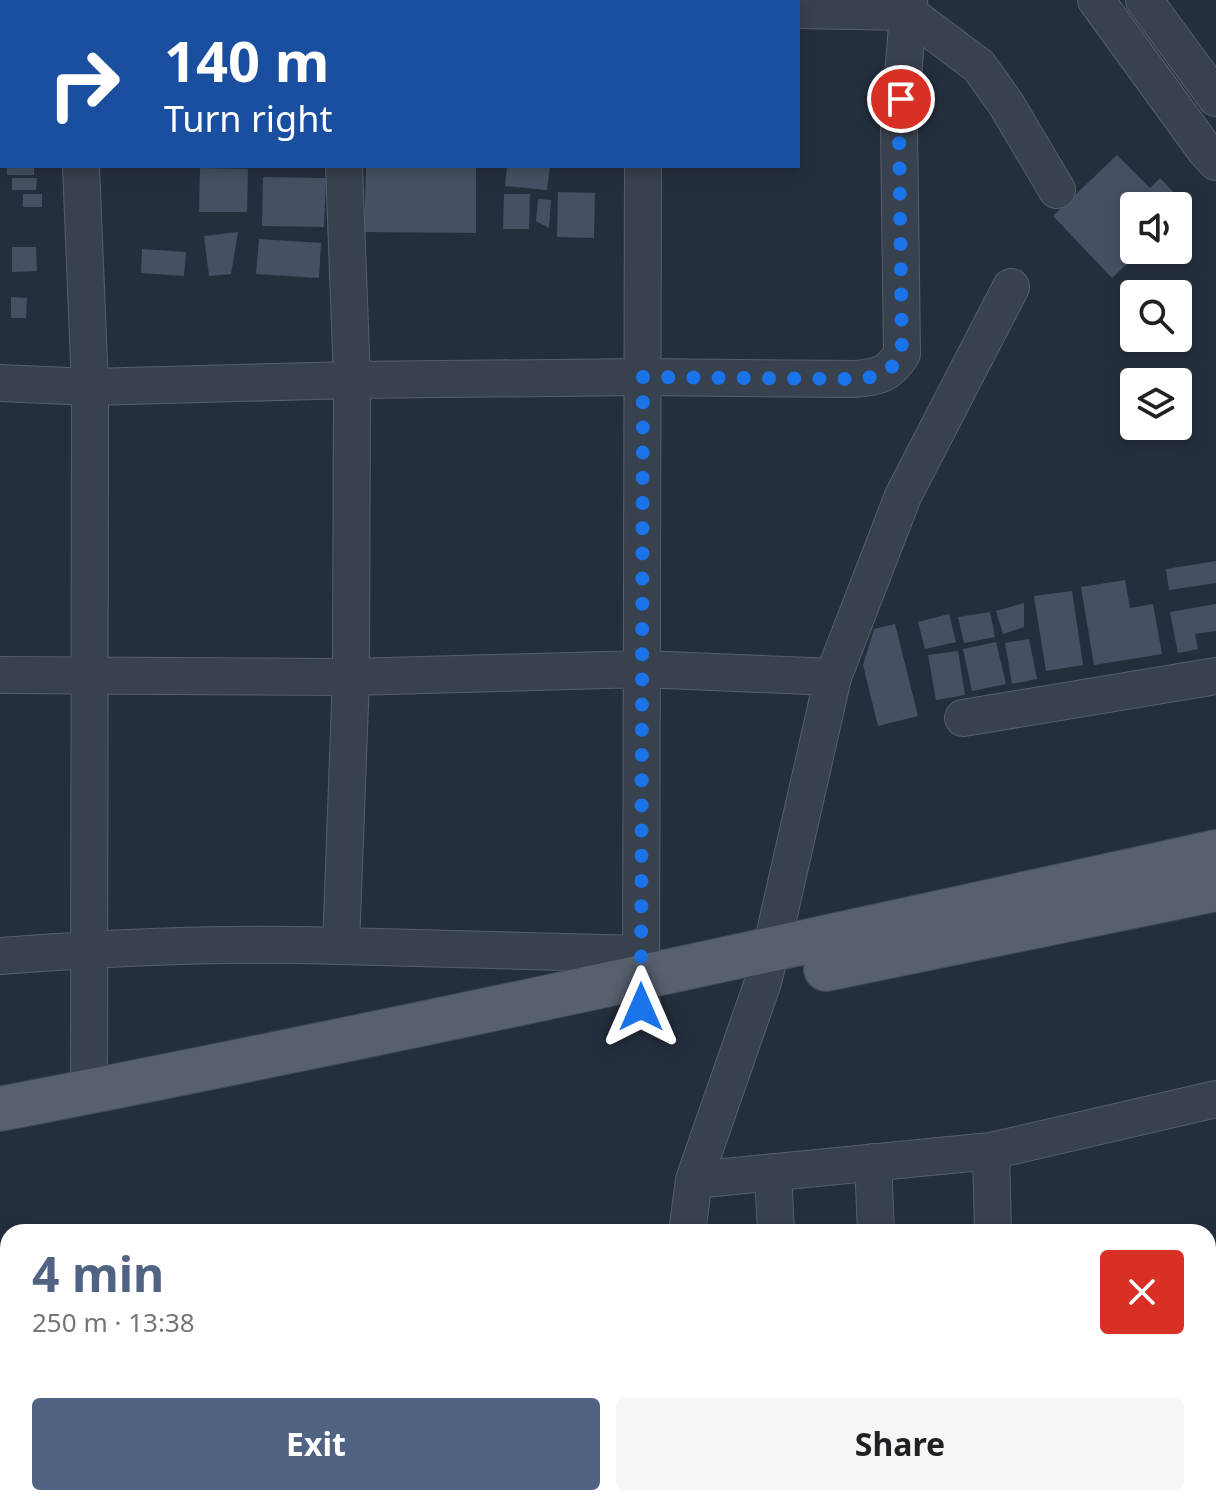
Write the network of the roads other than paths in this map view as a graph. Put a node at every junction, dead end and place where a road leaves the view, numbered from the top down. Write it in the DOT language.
graph roads {
  1 [pos="1096,0"];
  2 [pos="1156,4"];
  3 [pos="908,6"];
  4 [pos="800,10"];
  5 [pos="1216,98"];
  6 [pos="1216,162"];
  7 [pos="81,168"];
  8 [pos="344,168"];
  9 [pos="643,168"];
  10 [pos="1057,190"];
  11 [pos="1011,287"];
  12 [pos="643,377"];
  13 [pos="352,380"];
  14 [pos="0,383"];
  15 [pos="90,387"];
  16 [pos="642,669"];
  17 [pos="0,675"];
  18 [pos="1216,676"];
  19 [pos="89,677"];
  20 [pos="351,677"];
  21 [pos="833,677"];
  22 [pos="963,718"];
  23 [pos="1216,852"];
  24 [pos="1216,889"];
  25 [pos="341,946"];
  26 [pos="89,949"];
  27 [pos="0,956"];
  28 [pos="767,966"];
  29 [pos="641,980"];
  30 [pos="89,1091"];
  31 [pos="1216,1099"];
  32 [pos="0,1109"];
  33 [pos="0,1140"];
  34 [pos="991,1151"];
  35 [pos="873,1162"];
  36 [pos="773,1172"];
  37 [pos="694,1180"];
  38 [pos="688,1224"];
  39 [pos="776,1224"];
  40 [pos="876,1224"];
  41 [pos="993,1224"];
  1 -- 6 [label="street"];
  2 -- 5 [label="street"];
  3 -- 4 [label="street"];
  3 -- 10 [label="street"];
  3 -- 12 [label="street"];
  7 -- 15 [label="street"];
  8 -- 13 [label="street"];
  9 -- 12 [label="street"];
  11 -- 21 [label="street"];
  12 -- 13 [label="street"];
  12 -- 16 [label="street"];
  13 -- 15 [label="street"];
  13 -- 20 [label="street"];
  14 -- 15 [label="street"];
  15 -- 19 [label="street"];
  16 -- 20 [label="street"];
  16 -- 21 [label="street"];
  16 -- 29 [label="street"];
  17 -- 19 [label="street"];
  18 -- 22 [label="street"];
  19 -- 20 [label="street"];
  19 -- 26 [label="street"];
  20 -- 25 [label="street"];
  21 -- 28 [label="street"];
  23 -- 28 [label="main road"];
  24 -- 28 [label="main road"];
  25 -- 26 [label="street"];
  25 -- 29 [label="street"];
  26 -- 27 [label="street"];
  26 -- 30 [label="street"];
  28 -- 29 [label="main road"];
  28 -- 37 [label="street"];
  29 -- 30 [label="main road"];
  29 -- 33 [label="main road"];
  30 -- 32 [label="main road"];
  31 -- 34 [label="street"];
  34 -- 35 [label="street"];
  34 -- 41 [label="street"];
  35 -- 36 [label="street"];
  35 -- 40 [label="street"];
  36 -- 37 [label="street"];
  36 -- 39 [label="street"];
  37 -- 38 [label="street"];
}
